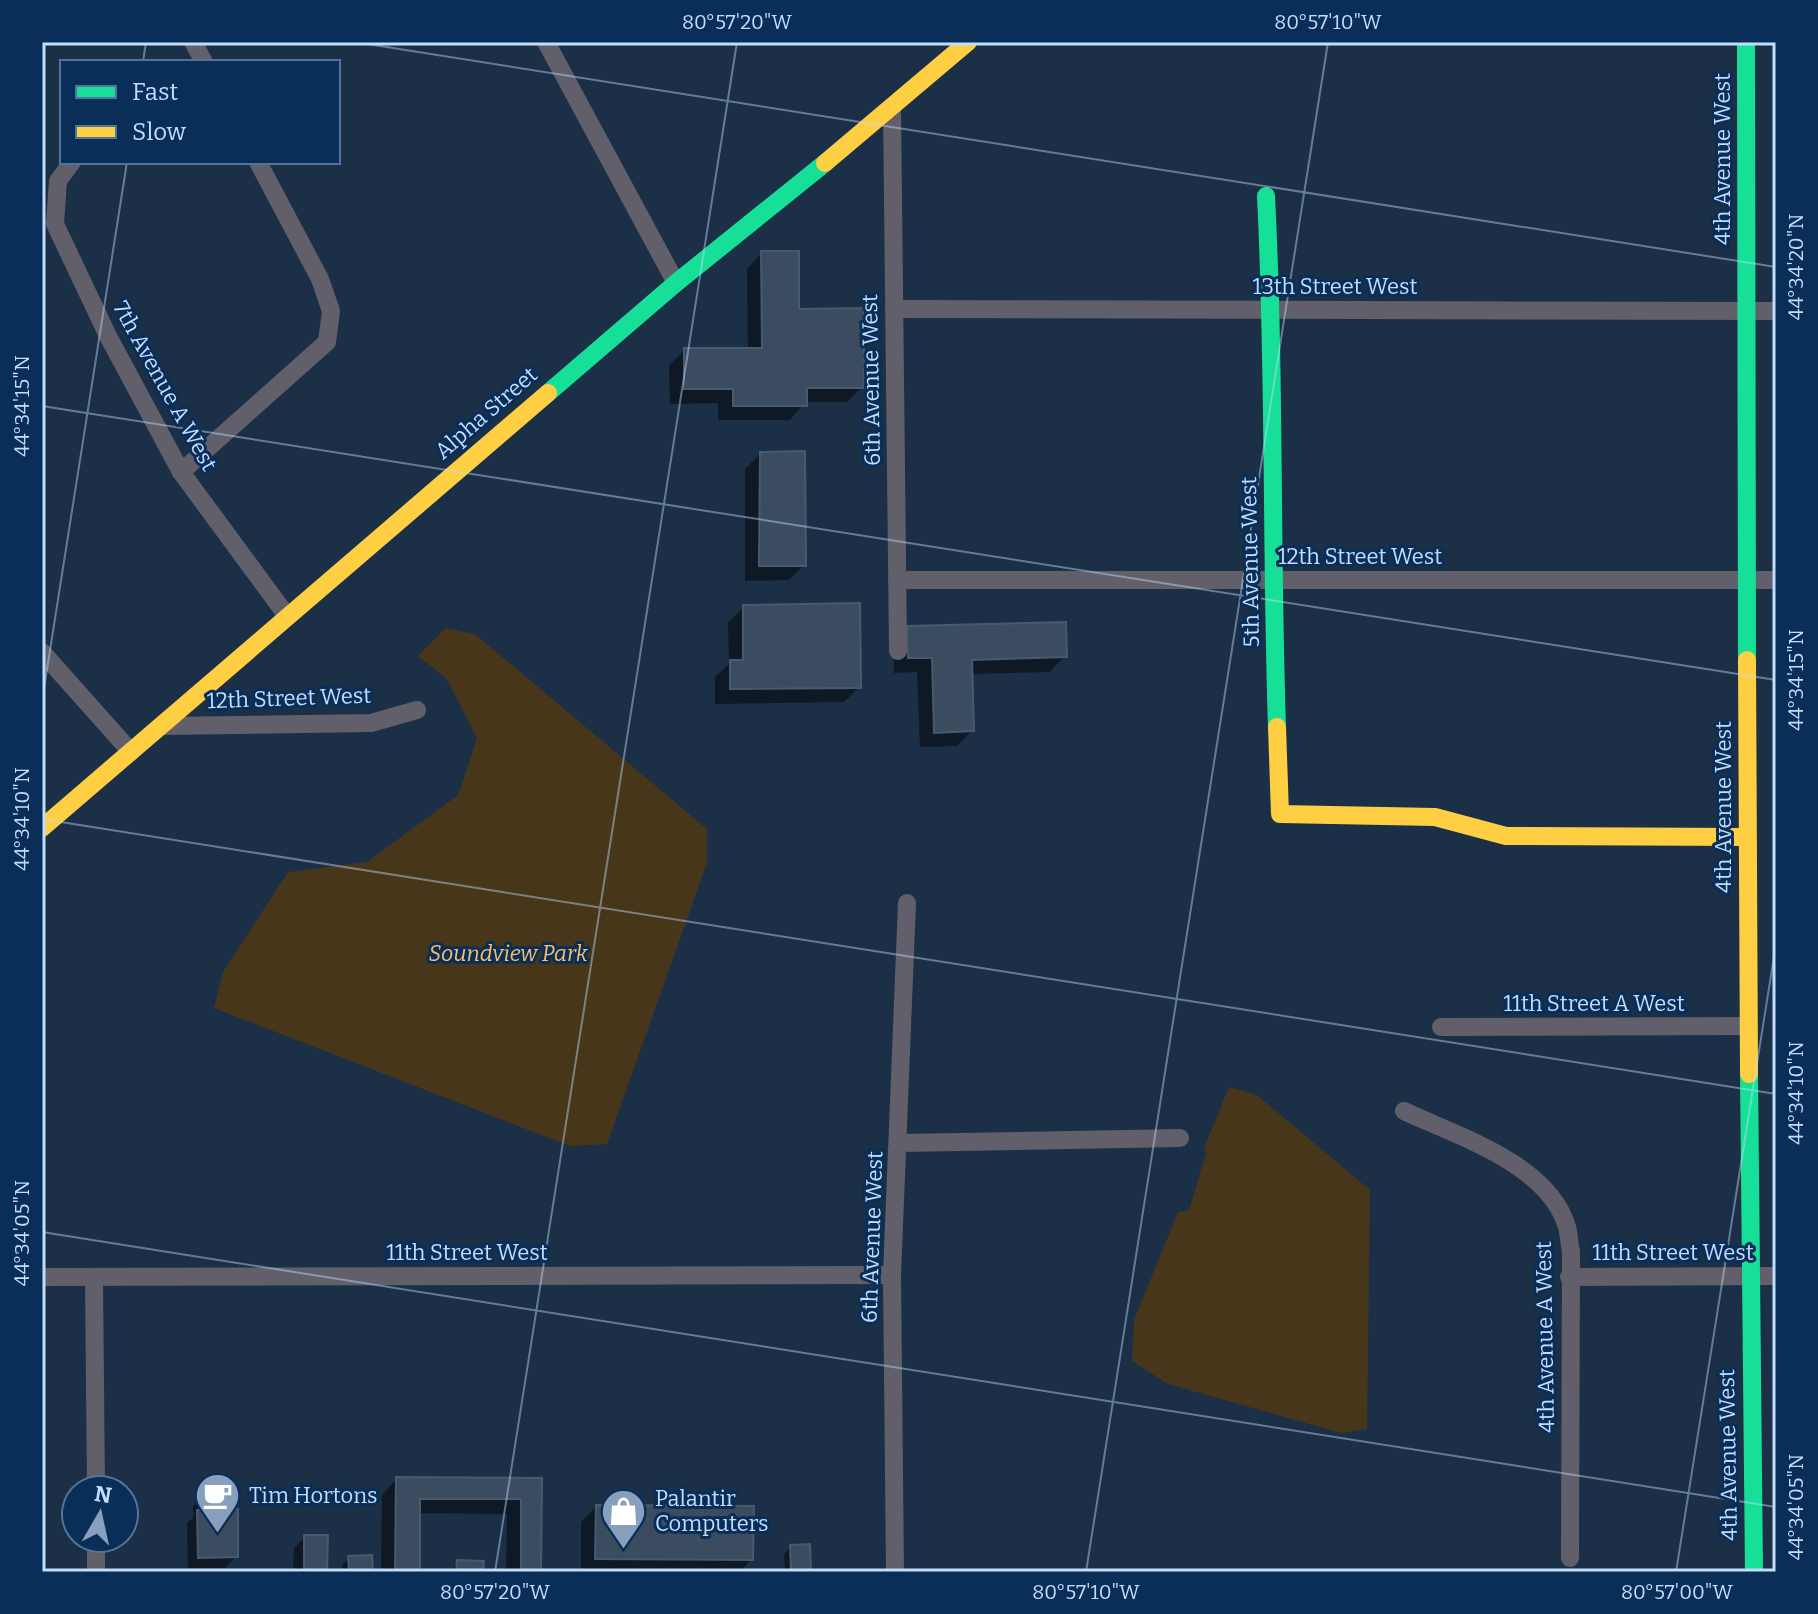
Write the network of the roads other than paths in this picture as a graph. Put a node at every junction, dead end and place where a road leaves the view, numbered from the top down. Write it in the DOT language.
graph roads {
  1 [pos="193,42"];
  2 [pos="546,42"];
  3 [pos="968,42"];
  4 [pos="1746,42"];
  5 [pos="203,60"];
  6 [pos="892,108"];
  7 [pos="71,164"];
  8 [pos="259,164"];
  9 [pos="1266,196"];
  10 [pos="676,283"];
  11 [pos="894,309"];
  12 [pos="1272,310"];
  13 [pos="1747,311"];
  14 [pos="1776,311"];
  15 [pos="181,472"];
  16 [pos="897,580"];
  17 [pos="1272,580"];
  18 [pos="1746,580"];
  19 [pos="1776,580"];
  20 [pos="287,616"];
  21 [pos="898,651"];
  22 [pos="42,652"];
  23 [pos="417,710"];
  24 [pos="161,726"];
  25 [pos="131,752"];
  26 [pos="42,828"];
  27 [pos="1747,837"];
  28 [pos="907,903"];
  29 [pos="1749,1026"];
  30 [pos="1441,1027"];
  31 [pos="1404,1111"];
  32 [pos="1180,1138"];
  33 [pos="899,1143"];
  34 [pos="892,1275"];
  35 [pos="1750,1276"];
  36 [pos="1776,1276"];
  37 [pos="42,1277"];
  38 [pos="94,1277"];
  39 [pos="1569,1277"];
  40 [pos="96,1474"];
  41 [pos="1570,1558"];
  42 [pos="895,1572"];
  43 [pos="1754,1572"];
  1 -- 5 [label="street"];
  2 -- 10 [label="street"];
  3 -- 6 [label="street, Alpha Street"];
  4 -- 13 [label="street, 4th Avenue West"];
  6 -- 10 [label="street, Alpha Street"];
  6 -- 11 [label="street, 6th Avenue West"];
  7 -- 15 [label="street, 7th Avenue A West"];
  8 -- 15 [label="street"];
  9 -- 12 [label="street, 5th Avenue West"];
  10 -- 20 [label="street, Alpha Street"];
  11 -- 12 [label="street, 13th Street West"];
  11 -- 16 [label="street, 6th Avenue West"];
  12 -- 13 [label="street, 13th Street West"];
  12 -- 17 [label="street, 5th Avenue West"];
  13 -- 14 [label="street, 13th Street West"];
  13 -- 18 [label="street, 4th Avenue West"];
  15 -- 20 [label="street, 7th Avenue A West"];
  16 -- 17 [label="street, 12th Street West"];
  16 -- 21 [label="street, 6th Avenue West"];
  17 -- 18 [label="street, 12th Street West"];
  17 -- 27 [label="street, 5th Avenue West"];
  18 -- 19 [label="street, 12th Street West"];
  18 -- 27 [label="street, 4th Avenue West"];
  20 -- 24 [label="street, Alpha Street"];
  22 -- 25 [label="street"];
  23 -- 24 [label="street, 12th Street West"];
  24 -- 25 [label="street, Alpha Street"];
  25 -- 26 [label="street, Alpha Street"];
  27 -- 29 [label="street, 4th Avenue West"];
  28 -- 33 [label="street, 6th Avenue West"];
  29 -- 30 [label="street, 11th Street A West"];
  29 -- 35 [label="street, 4th Avenue West"];
  31 -- 39 [label="street, 4th Avenue A West"];
  32 -- 33 [label="street"];
  33 -- 34 [label="street, 6th Avenue West"];
  34 -- 38 [label="street, 11th Street West"];
  34 -- 42 [label="street, 6th Avenue West"];
  35 -- 36 [label="street, 11th Street West"];
  35 -- 39 [label="street, 11th Street West"];
  35 -- 43 [label="street, 4th Avenue West"];
  37 -- 38 [label="street, 11th Street West"];
  38 -- 40 [label="street"];
  39 -- 41 [label="street, 4th Avenue A West"];
}
